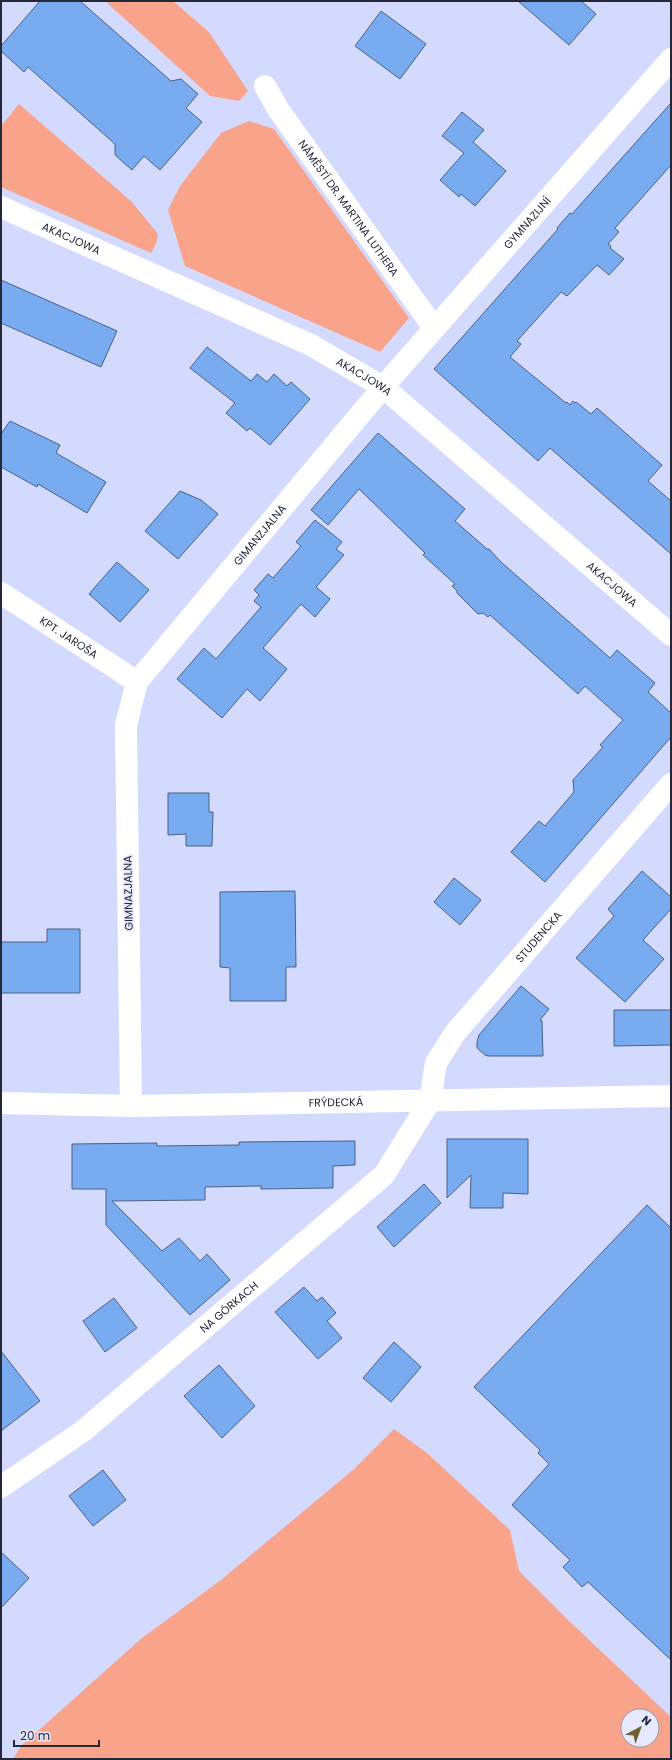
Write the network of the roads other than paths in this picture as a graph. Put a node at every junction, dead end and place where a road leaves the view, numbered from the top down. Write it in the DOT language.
graph roads {
  1 [pos="671,59"];
  2 [pos="265,86"];
  3 [pos="1,207"];
  4 [pos="434,328"];
  5 [pos="383,387"];
  6 [pos="1,593"];
  7 [pos="671,635"];
  8 [pos="137,682"];
  9 [pos="671,784"];
  10 [pos="671,1096"];
  11 [pos="430,1101"];
  12 [pos="1,1103"];
  13 [pos="131,1106"];
  14 [pos="1,1487"];
  1 -- 4 [label="street, GYMNAZIJNÍ"];
  2 -- 4 [label="street, NÁMĚSTÍ DR. MARTINA LUTHERA"];
  3 -- 5 [label="street, AKACJOWA"];
  4 -- 5 [label="street, GYMNAZIJNÍ"];
  5 -- 7 [label="street, AKACJOWA"];
  5 -- 8 [label="street, GIMANZJALNA"];
  6 -- 8 [label="street, KPT. JAROŠA"];
  8 -- 13 [label="street, GIMNAZJALNA"];
  9 -- 11 [label="street, STUDENCKA"];
  10 -- 11 [label="street, FRÝDECKÁ"];
  11 -- 13 [label="street, FRÝDECKÁ"];
  11 -- 14 [label="street, NA GÓRKACH"];
  12 -- 13 [label="street, FRÝDECKÁ"];
}
